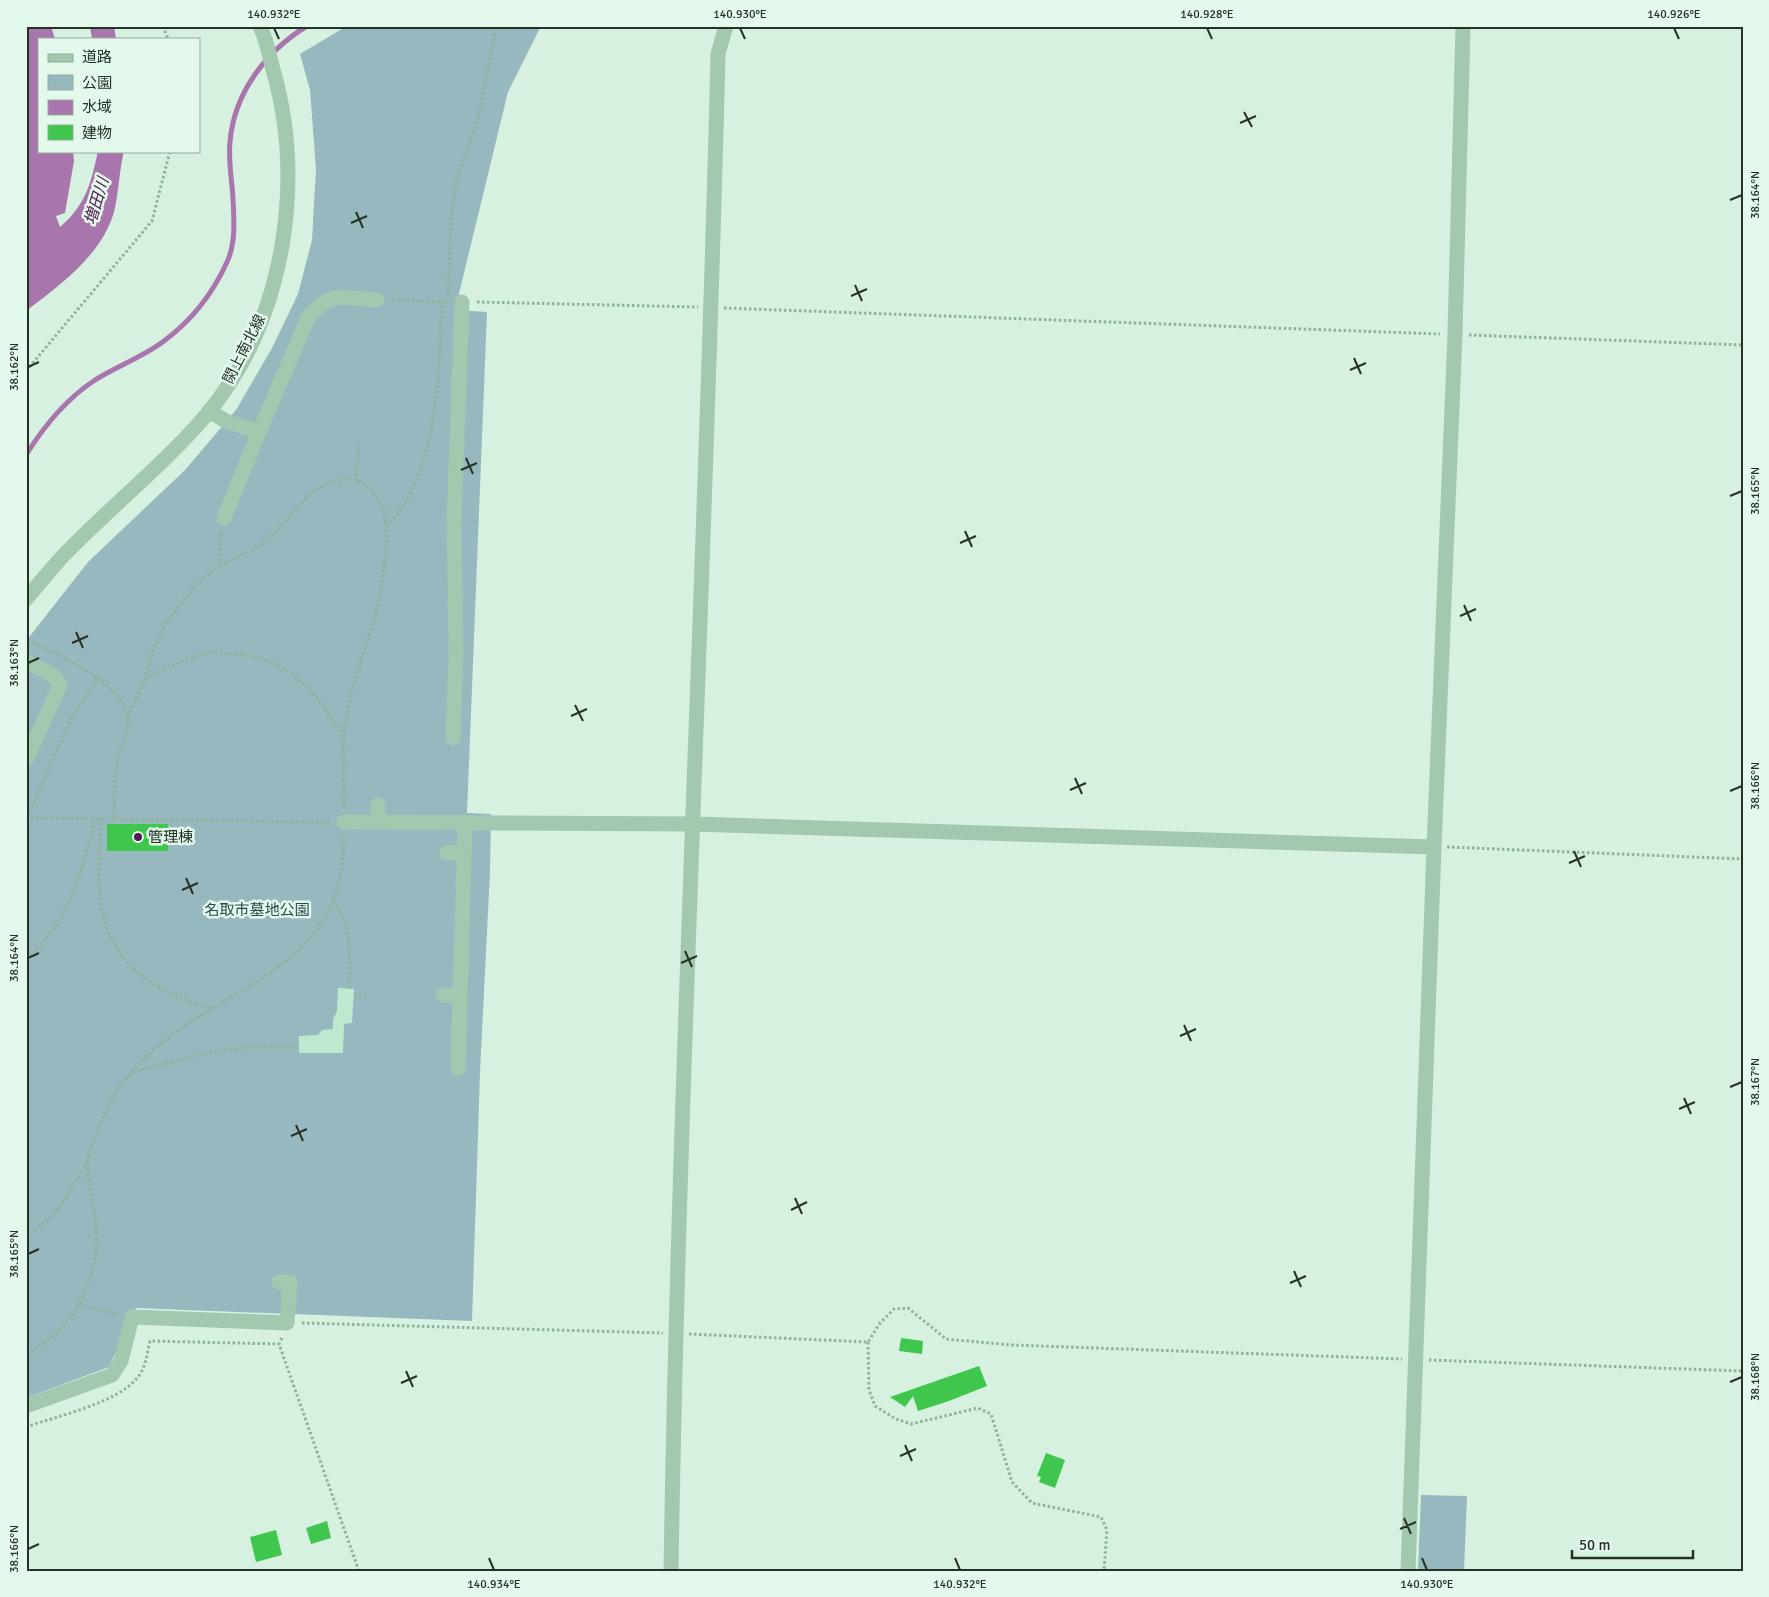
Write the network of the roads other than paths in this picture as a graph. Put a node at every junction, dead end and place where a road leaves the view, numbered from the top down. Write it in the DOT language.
graph roads {
  1 [pos="726,26"];
  2 [pos="1463,26"];
  3 [pos="261,28"];
  4 [pos="377,300"];
  5 [pos="455,302"];
  6 [pos="209,411"];
  7 [pos="260,432"];
  8 [pos="224,518"];
  9 [pos="26,599"];
  10 [pos="26,661"];
  11 [pos="453,738"];
  12 [pos="26,760"];
  13 [pos="378,805"];
  14 [pos="344,822"];
  15 [pos="378,822"];
  16 [pos="465,822"];
  17 [pos="693,824"];
  18 [pos="1434,847"];
  19 [pos="464,852"];
  20 [pos="447,853"];
  21 [pos="443,995"];
  22 [pos="459,995"];
  23 [pos="458,1068"];
  24 [pos="279,1282"];
  25 [pos="26,1406"];
  26 [pos="671,1571"];
  27 [pos="1408,1571"];
  1 -- 17 [label="street"];
  2 -- 18 [label="street"];
  3 -- 6 [label="street, 閖上南北線"];
  4 -- 7 [label="street"];
  5 -- 11 [label="street"];
  6 -- 7 [label="street"];
  6 -- 9 [label="street, 閖上南北線"];
  7 -- 8 [label="street"];
  10 -- 12 [label="street"];
  13 -- 15 [label="street"];
  14 -- 15 [label="street"];
  15 -- 16 [label="street"];
  16 -- 17 [label="street"];
  16 -- 19 [label="street"];
  17 -- 18 [label="street"];
  17 -- 26 [label="street"];
  18 -- 27 [label="street"];
  19 -- 20 [label="street"];
  19 -- 22 [label="street"];
  21 -- 22 [label="street"];
  22 -- 23 [label="street"];
  24 -- 25 [label="street"];
}
